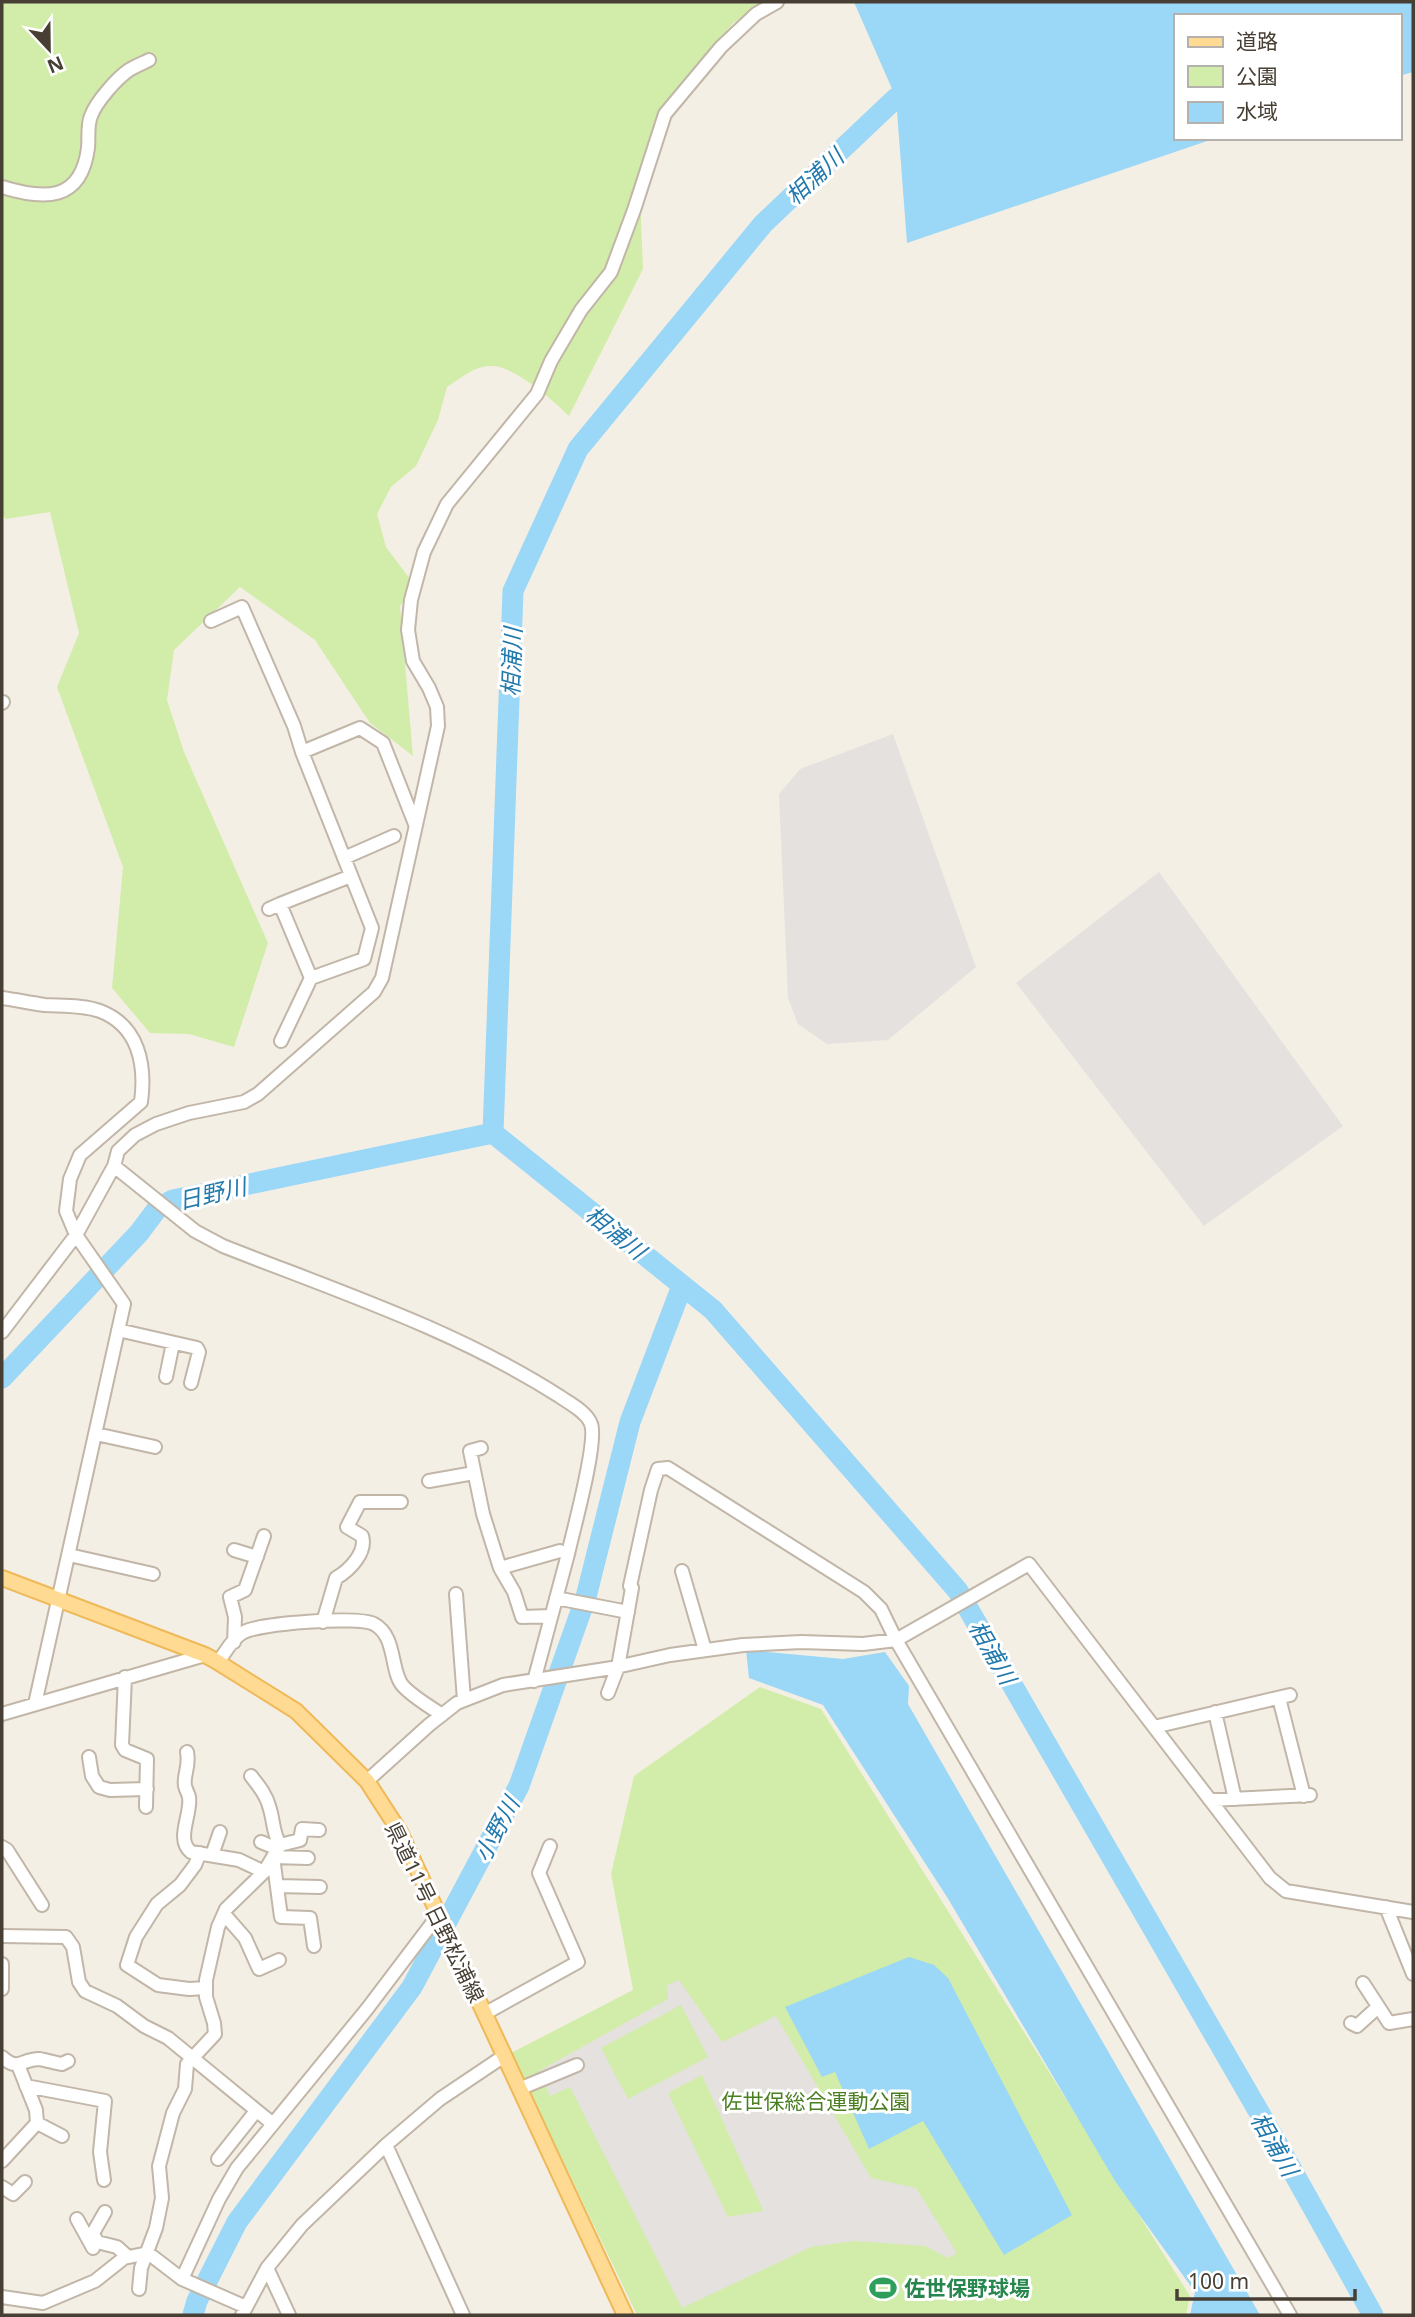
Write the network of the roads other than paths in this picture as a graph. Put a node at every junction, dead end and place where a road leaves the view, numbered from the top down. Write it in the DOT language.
graph roads {
  1 [pos="777,2"];
  2 [pos="149,60"];
  3 [pos="2,187"];
  4 [pos="211,621"];
  5 [pos="302,752"];
  6 [pos="415,825"];
  7 [pos="394,836"];
  8 [pos="344,858"];
  9 [pos="352,876"];
  10 [pos="311,978"];
  11 [pos="2,997"];
  12 [pos="281,1041"];
  13 [pos="114,1166"];
  14 [pos="80,1240"];
  15 [pos="118,1330"];
  16 [pos="2,1332"];
  17 [pos="173,1343"];
  18 [pos="166,1377"];
  19 [pos="191,1383"];
  20 [pos="96,1434"];
  21 [pos="155,1447"];
  22 [pos="481,1448"];
  23 [pos="474,1473"];
  24 [pos="429,1481"];
  25 [pos="401,1502"];
  26 [pos="264,1536"];
  27 [pos="234,1549"];
  28 [pos="568,1554"];
  29 [pos="69,1556"];
  30 [pos="257,1557"];
  31 [pos="500,1568"];
  32 [pos="682,1571"];
  33 [pos="153,1574"];
  34 [pos="2,1578"];
  35 [pos="218,1589"];
  36 [pos="238,1593"];
  37 [pos="456,1594"];
  38 [pos="58,1599"];
  39 [pos="556,1599"];
  40 [pos="627,1612"];
  41 [pos="551,1616"];
  42 [pos="323,1622"];
  43 [pos="899,1638"];
  44 [pos="234,1642"];
  45 [pos="705,1650"];
  46 [pos="205,1655"];
  47 [pos="218,1662"];
  48 [pos="615,1667"];
  49 [pos="125,1677"];
  50 [pos="538,1680"];
  51 [pos="608,1693"];
  52 [pos="464,1700"];
  53 [pos="35,1704"];
  54 [pos="1215,1712"];
  55 [pos="2,1714"];
  56 [pos="442,1715"];
  57 [pos="1154,1727"];
  58 [pos="187,1752"];
  59 [pos="89,1757"];
  60 [pos="251,1776"];
  61 [pos="368,1782"];
  62 [pos="147,1789"];
  63 [pos="1235,1798"];
  64 [pos="1210,1800"];
  65 [pos="146,1807"];
  66 [pos="319,1830"];
  67 [pos="220,1832"];
  68 [pos="261,1842"];
  69 [pos="550,1846"];
  70 [pos="2,1847"];
  71 [pos="277,1850"];
  72 [pos="206,1854"];
  73 [pos="308,1858"];
  74 [pos="264,1872"];
  75 [pos="277,1886"];
  76 [pos="320,1887"];
  77 [pos="41,1897"];
  78 [pos="1386,1907"];
  79 [pos="1413,1912"];
  80 [pos="224,1914"];
  81 [pos="439,1914"];
  82 [pos="2,1936"];
  83 [pos="314,1946"];
  84 [pos="279,1960"];
  85 [pos="2,1964"];
  86 [pos="1413,1974"];
  87 [pos="1363,1983"];
  88 [pos="206,1988"];
  89 [pos="2,1989"];
  90 [pos="1378,2007"];
  91 [pos="484,2014"];
  92 [pos="1413,2019"];
  93 [pos="1351,2023"];
  94 [pos="504,2056"];
  95 [pos="2,2057"];
  96 [pos="192,2059"];
  97 [pos="68,2061"];
  98 [pos="18,2065"];
  99 [pos="577,2065"];
  100 [pos="26,2086"];
  101 [pos="526,2086"];
  102 [pos="256,2111"];
  103 [pos="37,2123"];
  104 [pos="273,2124"];
  105 [pos="62,2136"];
  106 [pos="386,2145"];
  107 [pos="218,2159"];
  108 [pos="2,2161"];
  109 [pos="104,2180"];
  110 [pos="25,2182"];
  111 [pos="2,2187"];
  112 [pos="105,2212"];
  113 [pos="77,2219"];
  114 [pos="148,2253"];
  115 [pos="125,2259"];
  116 [pos="267,2269"];
  117 [pos="184,2280"];
  118 [pos="139,2289"];
  119 [pos="2,2297"];
  120 [pos="242,2309"];
  121 [pos="289,2315"];
  122 [pos="463,2315"];
  123 [pos="625,2315"];
  124 [pos="1290,2315"];
  1 -- 6 [label="street"];
  2 -- 3 [label="street"];
  4 -- 5 [label="street"];
  5 -- 6 [label="street"];
  5 -- 8 [label="street"];
  6 -- 13 [label="street"];
  7 -- 8 [label="street"];
  8 -- 9 [label="street"];
  9 -- 10 [label="street"];
  9 -- 10 [label="street"];
  10 -- 12 [label="street"];
  11 -- 14 [label="street"];
  13 -- 14 [label="street"];
  13 -- 28 [label="street"];
  14 -- 15 [label="street"];
  14 -- 16 [label="street"];
  15 -- 17 [label="street"];
  15 -- 20 [label="street"];
  17 -- 18 [label="street"];
  17 -- 19 [label="street"];
  20 -- 21 [label="street"];
  20 -- 29 [label="street"];
  22 -- 23 [label="street"];
  23 -- 24 [label="street"];
  23 -- 31 [label="street"];
  25 -- 42 [label="street"];
  26 -- 30 [label="street"];
  27 -- 30 [label="street"];
  28 -- 31 [label="street"];
  28 -- 39 [label="street"];
  29 -- 33 [label="street"];
  29 -- 38 [label="street"];
  30 -- 36 [label="street"];
  31 -- 41 [label="street"];
  32 -- 45 [label="street"];
  34 -- 38 [label="main road, 県道11号 日野松浦線"];
  35 -- 36 [label="street"];
  36 -- 44 [label="street"];
  37 -- 52 [label="street"];
  38 -- 46 [label="main road, 県道11号 日野松浦線"];
  38 -- 53 [label="street"];
  39 -- 40 [label="street"];
  39 -- 41 [label="street"];
  40 -- 43 [label="street"];
  40 -- 48 [label="street"];
  41 -- 50 [label="street"];
  42 -- 44 [label="street"];
  42 -- 56 [label="street"];
  43 -- 45 [label="street"];
  43 -- 57 [label="street"];
  43 -- 124 [label="street"];
  44 -- 47 [label="street"];
  45 -- 48 [label="street"];
  46 -- 47 [label="main road, 県道11号 日野松浦線"];
  46 -- 49 [label="street"];
  47 -- 61 [label="main road, 県道11号 日野松浦線"];
  48 -- 50 [label="street"];
  48 -- 51 [label="street"];
  49 -- 53 [label="street"];
  49 -- 62 [label="street"];
  50 -- 52 [label="street"];
  52 -- 56 [label="street"];
  53 -- 55 [label="street"];
  54 -- 57 [label="street"];
  54 -- 63 [label="street"];
  54 -- 63 [label="street"];
  56 -- 61 [label="street"];
  57 -- 64 [label="street"];
  58 -- 72 [label="street"];
  59 -- 62 [label="street"];
  60 -- 71 [label="street"];
  61 -- 81 [label="main road, 県道11号 日野松浦線"];
  62 -- 65 [label="street"];
  63 -- 64 [label="street"];
  64 -- 78 [label="street"];
  66 -- 71 [label="street"];
  67 -- 72 [label="street"];
  68 -- 71 [label="street"];
  69 -- 91 [label="street"];
  70 -- 77 [label="street"];
  71 -- 73 [label="street"];
  71 -- 74 [label="street"];
  71 -- 75 [label="street"];
  72 -- 74 [label="street"];
  72 -- 88 [label="street"];
  74 -- 80 [label="street"];
  75 -- 76 [label="street"];
  75 -- 83 [label="street"];
  78 -- 79 [label="street"];
  78 -- 86 [label="street"];
  80 -- 84 [label="street"];
  80 -- 88 [label="street"];
  81 -- 91 [label="main road, 県道11号 日野松浦線"];
  81 -- 104 [label="street"];
  82 -- 96 [label="street"];
  85 -- 89 [label="street"];
  87 -- 90 [label="street"];
  88 -- 96 [label="street"];
  90 -- 92 [label="street"];
  90 -- 93 [label="street"];
  91 -- 94 [label="main road, 県道11号 日野松浦線"];
  94 -- 101 [label="main road, 県道11号 日野松浦線"];
  94 -- 106 [label="street"];
  95 -- 98 [label="street"];
  96 -- 102 [label="street"];
  96 -- 114 [label="street"];
  97 -- 98 [label="street"];
  98 -- 100 [label="street"];
  99 -- 101 [label="street"];
  100 -- 103 [label="street"];
  100 -- 109 [label="street"];
  101 -- 123 [label="main road, 県道11号 日野松浦線"];
  102 -- 104 [label="street"];
  102 -- 107 [label="street"];
  103 -- 105 [label="street"];
  103 -- 108 [label="street"];
  104 -- 117 [label="street"];
  106 -- 116 [label="street"];
  106 -- 122 [label="street"];
  110 -- 111 [label="street"];
  112 -- 115 [label="street"];
  113 -- 115 [label="street"];
  114 -- 115 [label="street"];
  114 -- 117 [label="street"];
  114 -- 118 [label="street"];
  115 -- 119 [label="street"];
  116 -- 120 [label="street"];
  116 -- 121 [label="street"];
  117 -- 120 [label="street"];
}
